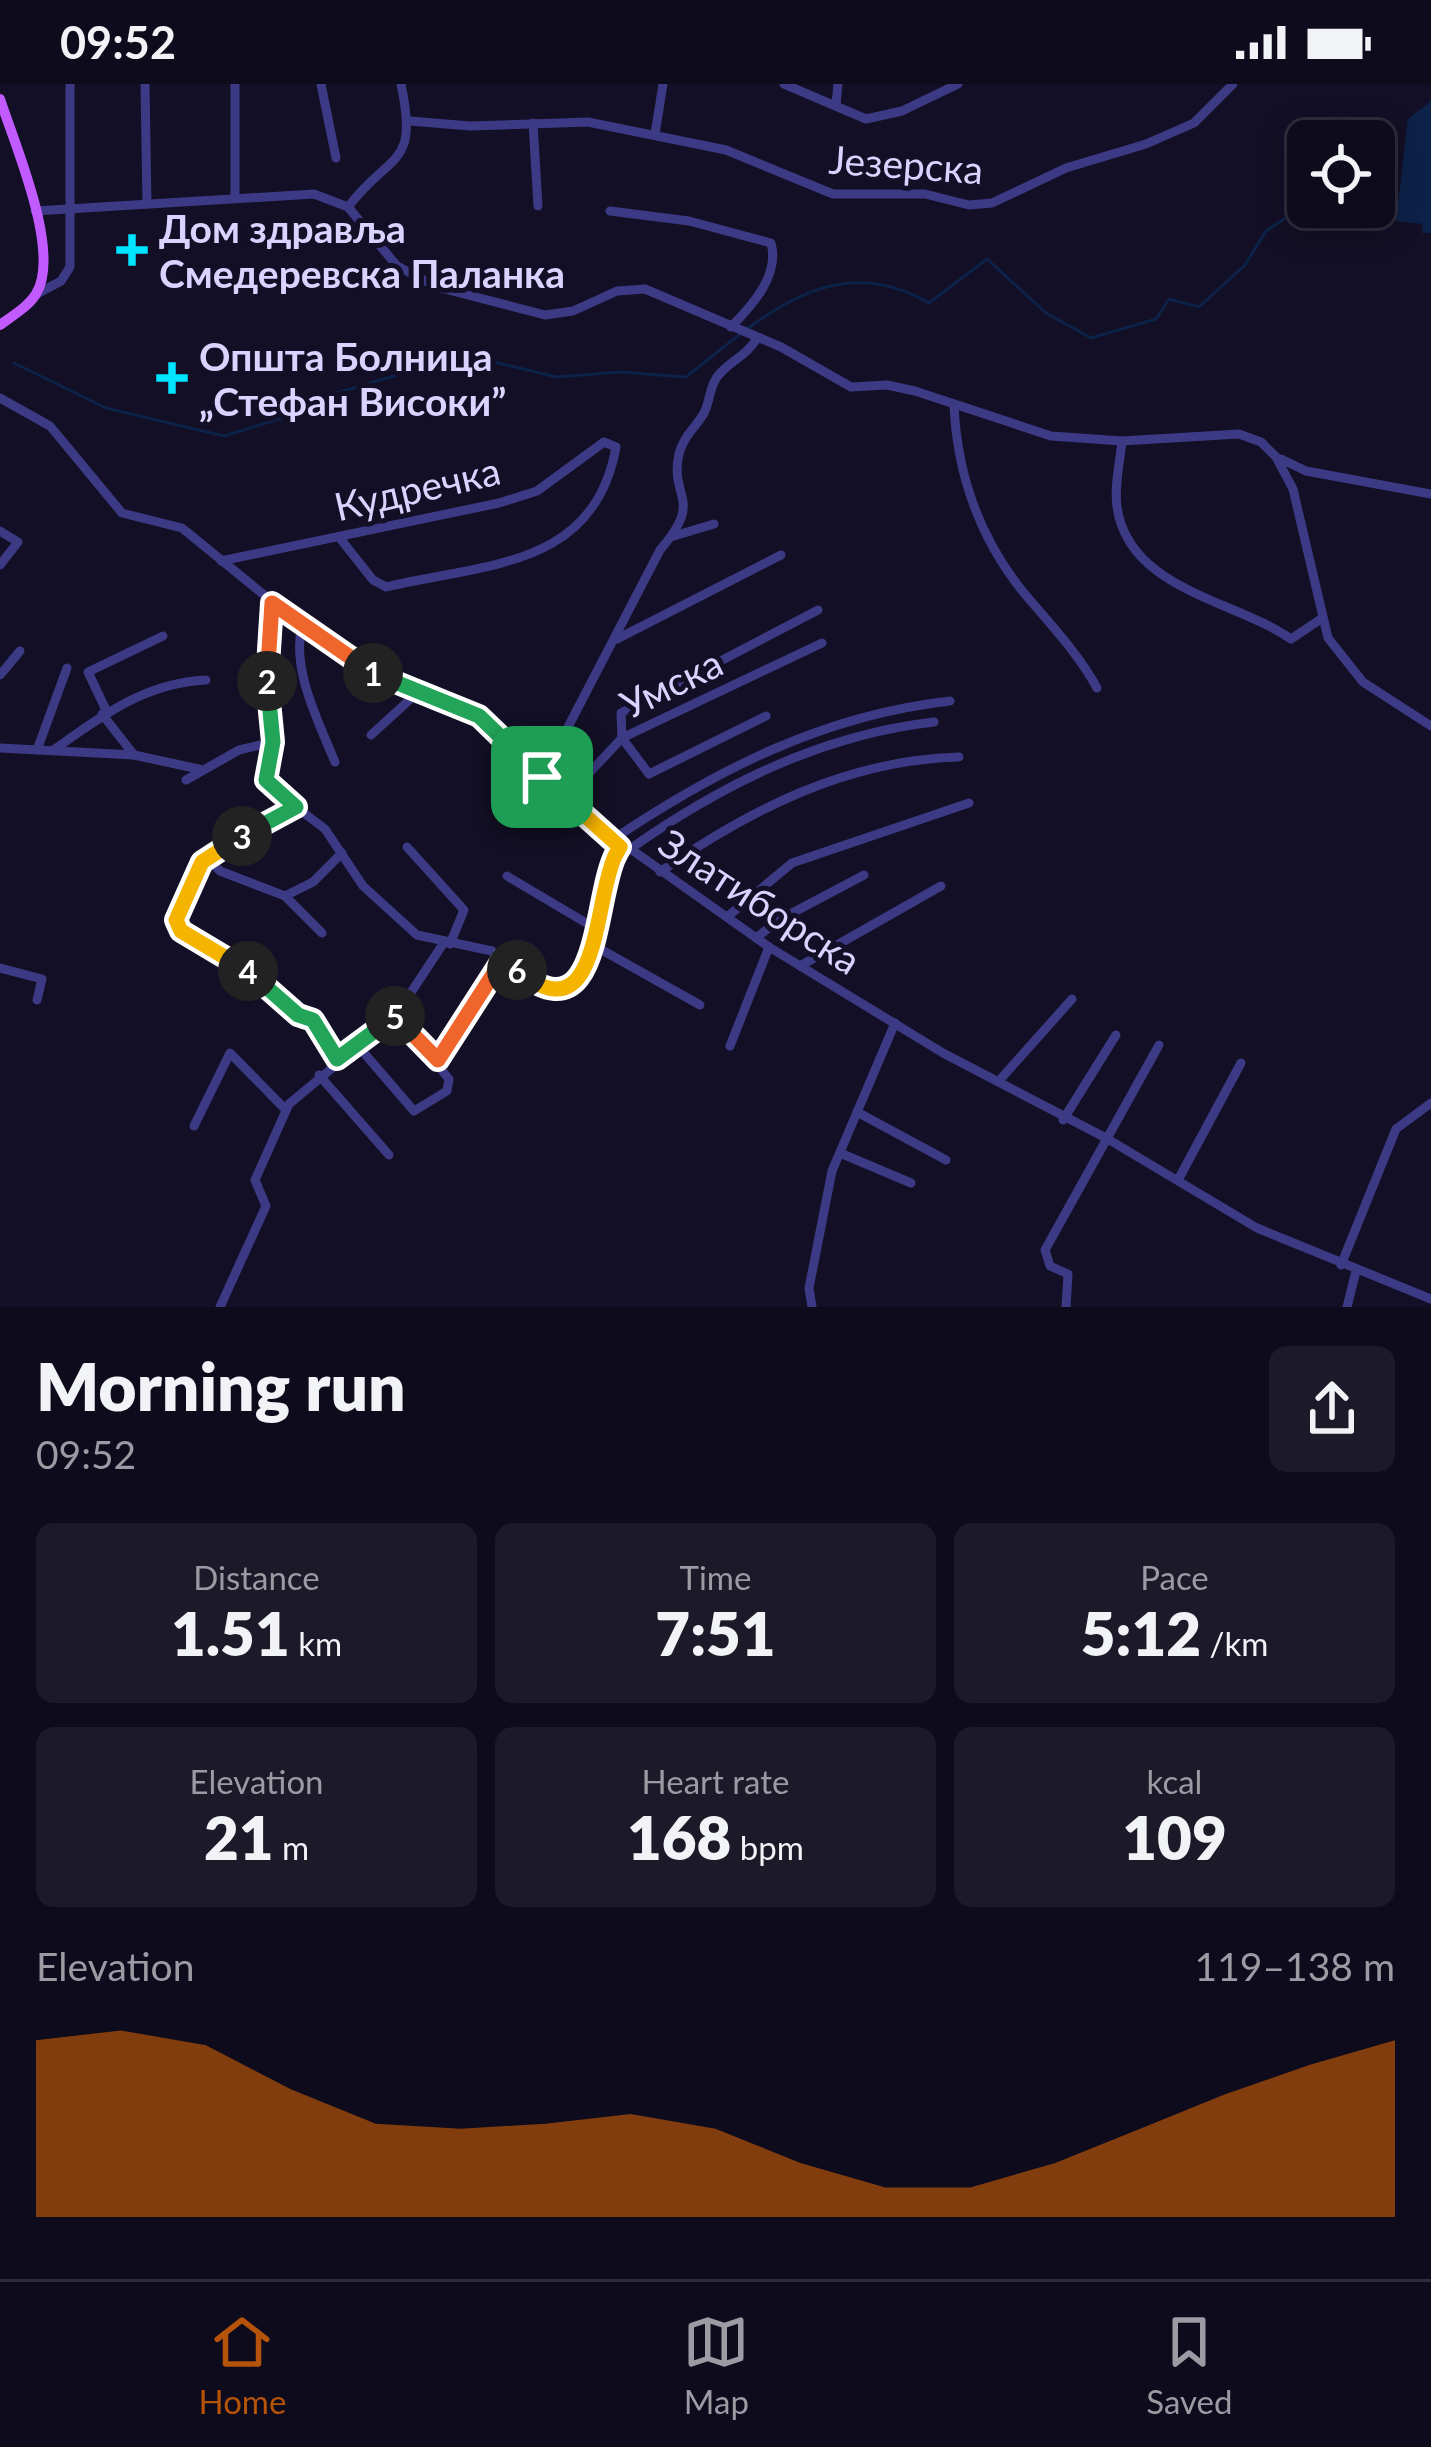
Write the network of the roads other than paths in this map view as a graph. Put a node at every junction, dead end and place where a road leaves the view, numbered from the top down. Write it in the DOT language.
graph roads {
  1 [pos="70,84"];
  2 [pos="145,84"];
  3 [pos="235,84"];
  4 [pos="321,84"];
  5 [pos="400,84"];
  6 [pos="663,84"];
  7 [pos="784,84"];
  8 [pos="838,84"];
  9 [pos="958,84"];
  10 [pos="1233,84"];
  11 [pos="0,100"];
  12 [pos="836,104"];
  13 [pos="410,122"];
  14 [pos="533,123"];
  15 [pos="655,134"];
  16 [pos="336,158"];
  17 [pos="235,197"];
  18 [pos="147,204"];
  19 [pos="538,206"];
  20 [pos="348,207"];
  21 [pos="70,210"];
  22 [pos="610,211"];
  23 [pos="35,212"];
  24 [pos="35,295"];
  25 [pos="0,325"];
  26 [pos="743,332"];
  27 [pos="0,398"];
  28 [pos="954,405"];
  29 [pos="1122,441"];
  30 [pos="1276,457"];
  31 [pos="1431,494"];
  32 [pos="715,524"];
  33 [pos="0,531"];
  34 [pos="672,536"];
  35 [pos="338,537"];
  36 [pos="781,555"];
  37 [pos="221,561"];
  38 [pos="0,565"];
  39 [pos="272,603"];
  40 [pos="818,610"];
  41 [pos="1321,619"];
  42 [pos="302,626"];
  43 [pos="163,636"];
  44 [pos="616,639"];
  45 [pos="822,644"];
  46 [pos="20,651"];
  47 [pos="67,668"];
  48 [pos="0,675"];
  49 [pos="206,680"];
  50 [pos="1097,688"];
  51 [pos="416,694"];
  52 [pos="950,701"];
  53 [pos="104,712"];
  54 [pos="766,716"];
  55 [pos="934,722"];
  56 [pos="1431,726"];
  57 [pos="371,735"];
  58 [pos="622,738"];
  59 [pos="273,742"];
  60 [pos="0,748"];
  61 [pos="55,749"];
  62 [pos="37,750"];
  63 [pos="134,755"];
  64 [pos="959,757"];
  65 [pos="335,762"];
  66 [pos="199,769"];
  67 [pos="542,777"];
  68 [pos="186,780"];
  69 [pos="562,801"];
  70 [pos="969,802"];
  71 [pos="296,807"];
  72 [pos="620,846"];
  73 [pos="407,847"];
  74 [pos="342,853"];
  75 [pos="208,859"];
  76 [pos="660,872"];
  77 [pos="864,875"];
  78 [pos="507,876"];
  79 [pos="941,886"];
  80 [pos="285,896"];
  81 [pos="727,917"];
  82 [pos="598,930"];
  83 [pos="322,933"];
  84 [pos="756,938"];
  85 [pos="446,944"];
  86 [pos="593,944"];
  87 [pos="769,946"];
  88 [pos="503,959"];
  89 [pos="800,966"];
  90 [pos="0,968"];
  91 [pos="1072,999"];
  92 [pos="37,1000"];
  93 [pos="700,1005"];
  94 [pos="396,1015"];
  95 [pos="895,1023"];
  96 [pos="1116,1034"];
  97 [pos="1159,1045"];
  98 [pos="358,1046"];
  99 [pos="730,1046"];
  100 [pos="337,1059"];
  101 [pos="438,1060"];
  102 [pos="1240,1063"];
  103 [pos="319,1075"];
  104 [pos="998,1082"];
  105 [pos="1431,1103"];
  106 [pos="286,1110"];
  107 [pos="857,1112"];
  108 [pos="1063,1120"];
  109 [pos="194,1126"];
  110 [pos="1106,1138"];
  111 [pos="840,1153"];
  112 [pos="389,1155"];
  113 [pos="946,1160"];
  114 [pos="1178,1180"];
  115 [pos="911,1183"];
  116 [pos="1341,1265"];
  117 [pos="1356,1271"];
  118 [pos="1431,1299"];
  119 [pos="220,1307"];
  120 [pos="812,1307"];
  121 [pos="1066,1307"];
  122 [pos="1347,1307"];
  1 -- 21 [label="street"];
  2 -- 18 [label="street"];
  3 -- 17 [label="street"];
  4 -- 16 [label="street"];
  5 -- 13 [label="street"];
  6 -- 15 [label="street"];
  7 -- 12 [label="street"];
  8 -- 12 [label="street"];
  9 -- 12 [label="street"];
  10 -- 15 [label="street, Језерска"];
  11 -- 23 [label="main road"];
  13 -- 14 [label="street, Језерска"];
  13 -- 20 [label="street"];
  14 -- 15 [label="street, Језерска"];
  14 -- 19 [label="street"];
  17 -- 18 [label="street"];
  17 -- 20 [label="street"];
  18 -- 21 [label="street"];
  20 -- 26 [label="street"];
  21 -- 23 [label="street"];
  21 -- 24 [label="street"];
  22 -- 26 [label="street"];
  23 -- 24 [label="main road"];
  24 -- 25 [label="main road"];
  26 -- 28 [label="street"];
  26 -- 34 [label="street"];
  27 -- 37 [label="street, Златиборска"];
  28 -- 29 [label="street"];
  28 -- 50 [label="street"];
  29 -- 30 [label="street"];
  29 -- 41 [label="street"];
  30 -- 31 [label="street"];
  30 -- 41 [label="street"];
  32 -- 34 [label="street"];
  33 -- 38 [label="street"];
  34 -- 44 [label="street"];
  35 -- 35 [label="street, Кудречка"];
  35 -- 37 [label="street, Кудречка"];
  36 -- 44 [label="street"];
  37 -- 39 [label="street, Златиборска"];
  39 -- 42 [label="street, Златиборска"];
  39 -- 59 [label="street"];
  40 -- 58 [label="street"];
  41 -- 56 [label="street"];
  42 -- 51 [label="street, Златиборска"];
  42 -- 65 [label="street"];
  43 -- 53 [label="street"];
  44 -- 67 [label="street"];
  45 -- 58 [label="street, Умска"];
  46 -- 48 [label="street"];
  47 -- 62 [label="street"];
  49 -- 53 [label="street"];
  51 -- 57 [label="street"];
  51 -- 67 [label="street, Златиборска"];
  52 -- 72 [label="street"];
  53 -- 61 [label="street"];
  53 -- 63 [label="street"];
  54 -- 58 [label="street"];
  55 -- 72 [label="street"];
  58 -- 69 [label="street, Умска"];
  59 -- 66 [label="street"];
  59 -- 71 [label="street"];
  60 -- 62 [label="street"];
  61 -- 62 [label="street"];
  61 -- 63 [label="street"];
  63 -- 66 [label="street"];
  64 -- 76 [label="street"];
  66 -- 68 [label="street"];
  67 -- 69 [label="street, Златиборска"];
  69 -- 72 [label="street, Златиборска"];
  70 -- 81 [label="street"];
  71 -- 74 [label="street"];
  71 -- 75 [label="street"];
  72 -- 76 [label="street, Златиборска"];
  72 -- 82 [label="street"];
  73 -- 85 [label="street"];
  74 -- 80 [label="street"];
  74 -- 85 [label="street"];
  75 -- 80 [label="street"];
  75 -- 100 [label="street"];
  76 -- 81 [label="street, Златиборска"];
  77 -- 84 [label="street"];
  78 -- 82 [label="street"];
  79 -- 89 [label="street"];
  80 -- 83 [label="street"];
  81 -- 84 [label="street, Златиборска"];
  82 -- 86 [label="street"];
  84 -- 87 [label="street, Златиборска"];
  85 -- 88 [label="street"];
  85 -- 94 [label="street"];
  86 -- 88 [label="street"];
  86 -- 93 [label="street"];
  87 -- 89 [label="street, Златиборска"];
  87 -- 99 [label="street"];
  88 -- 101 [label="street"];
  89 -- 95 [label="street, Златиборска"];
  90 -- 92 [label="street"];
  91 -- 104 [label="street"];
  94 -- 98 [label="street"];
  94 -- 101 [label="street"];
  95 -- 104 [label="street, Златиборска"];
  95 -- 107 [label="street"];
  96 -- 108 [label="street"];
  97 -- 110 [label="street"];
  98 -- 100 [label="street"];
  98 -- 101 [label="street"];
  100 -- 103 [label="street"];
  102 -- 114 [label="street"];
  103 -- 106 [label="street"];
  103 -- 112 [label="street"];
  104 -- 108 [label="street, Златиборска"];
  105 -- 116 [label="street"];
  106 -- 109 [label="street"];
  106 -- 119 [label="street"];
  107 -- 111 [label="street"];
  107 -- 113 [label="street"];
  108 -- 110 [label="street, Златиборска"];
  110 -- 114 [label="street, Златиборска"];
  110 -- 121 [label="street"];
  111 -- 115 [label="street"];
  111 -- 120 [label="street"];
  114 -- 116 [label="street, Златиборска"];
  116 -- 117 [label="street, Златиборска"];
  117 -- 118 [label="street, Златиборска"];
  117 -- 122 [label="street"];
}
